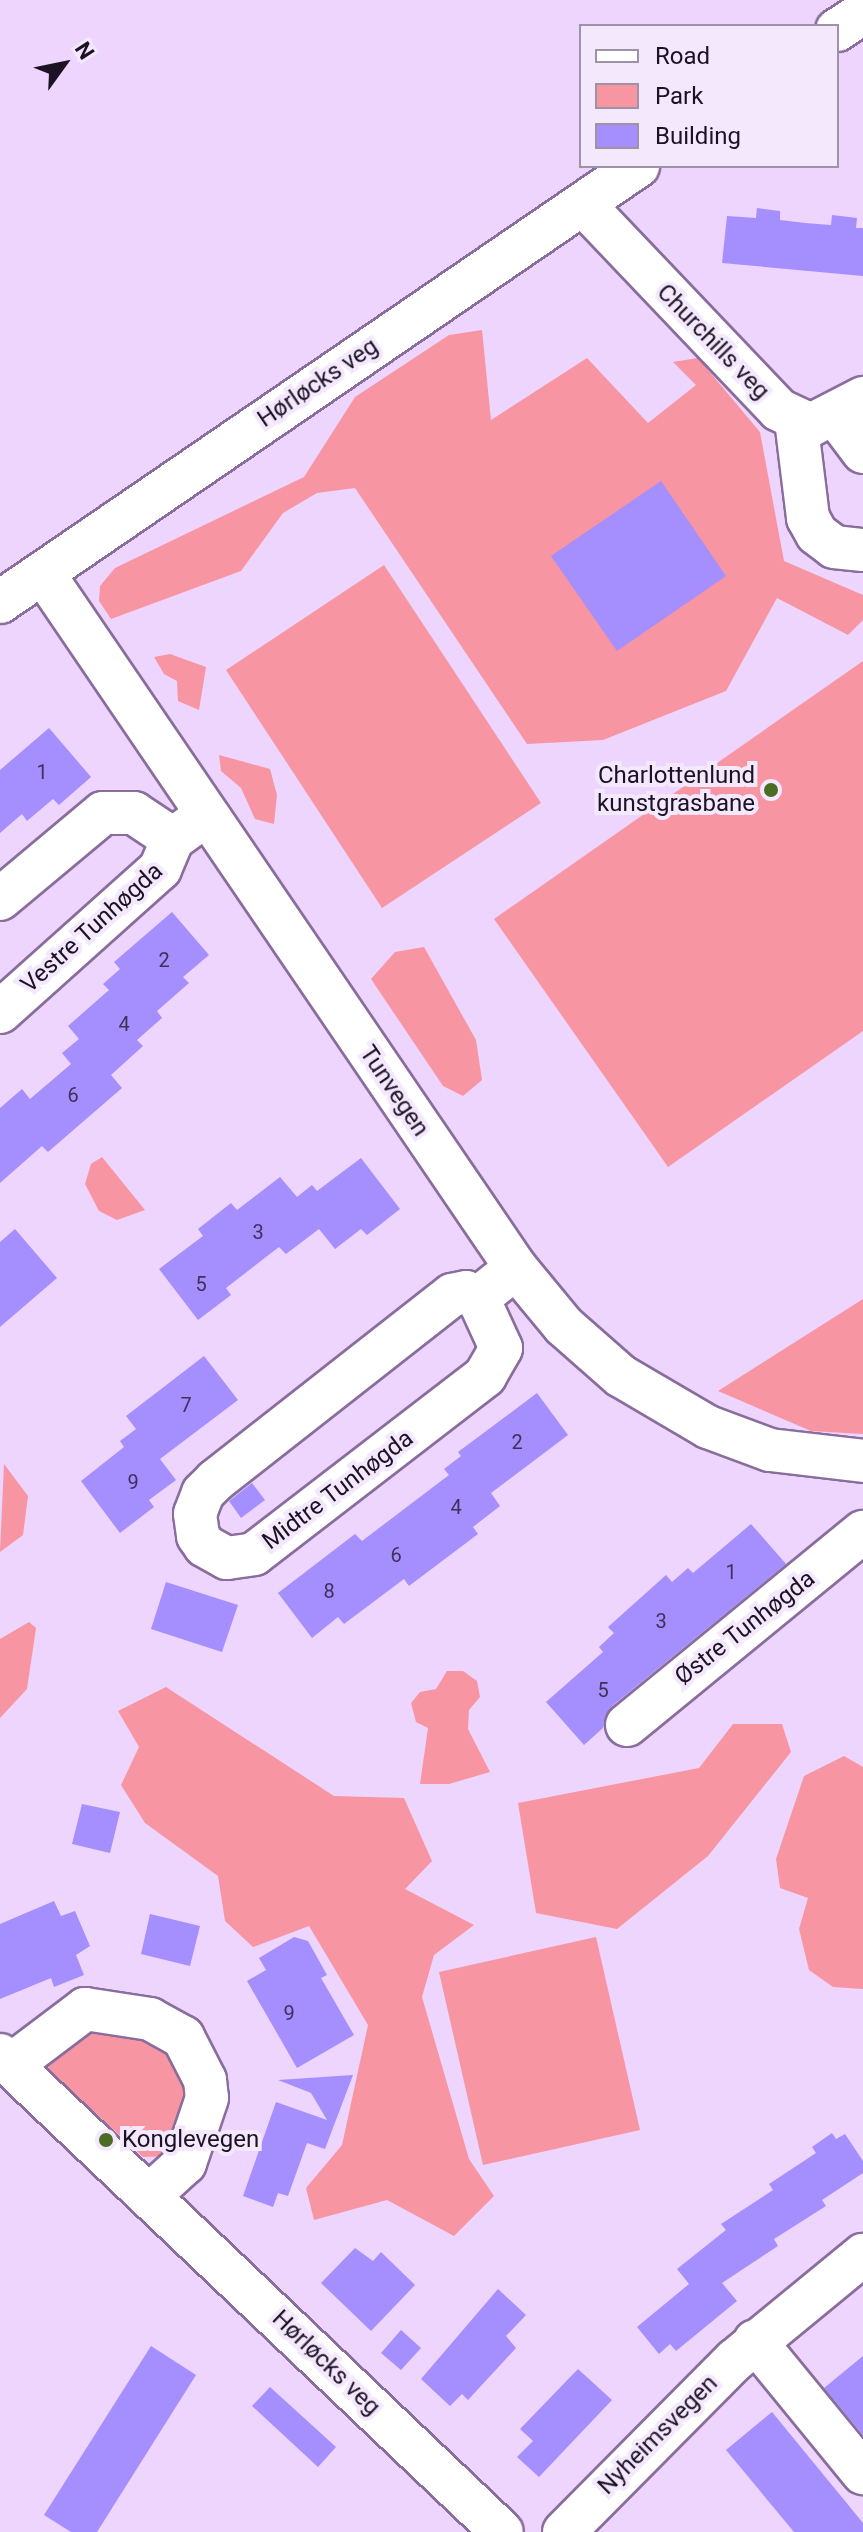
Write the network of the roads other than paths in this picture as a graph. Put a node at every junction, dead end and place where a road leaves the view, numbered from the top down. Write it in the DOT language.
graph roads {
  1 [pos="863,13"];
  2 [pos="839,29"];
  3 [pos="635,168"];
  4 [pos="583,204"];
  5 [pos="850,407"];
  6 [pos="796,420"];
  7 [pos="863,452"];
  8 [pos="863,550"];
  9 [pos="43,573"];
  10 [pos="0,602"];
  11 [pos="206,815"];
  12 [pos="173,839"];
  13 [pos="0,899"];
  14 [pos="0,1012"];
  15 [pos="516,1268"];
  16 [pos="478,1298"];
  17 [pos="863,1461"];
  18 [pos="863,1532"];
  19 [pos="627,1725"];
  20 [pos="5,2060"];
  21 [pos="150,2195"];
  22 [pos="863,2255"];
  23 [pos="755,2341"];
  24 [pos="863,2473"];
  25 [pos="502,2532"];
  26 [pos="564,2532"];
  1 -- 2 [label="street"];
  3 -- 4 [label="street, Hørløcks veg"];
  4 -- 6 [label="street, Churchills veg"];
  4 -- 9 [label="street, Hørløcks veg"];
  5 -- 6 [label="street"];
  5 -- 7 [label="street"];
  6 -- 8 [label="street"];
  9 -- 10 [label="street, Hørløcks veg"];
  9 -- 11 [label="street, Tunvegen"];
  11 -- 12 [label="street, Vestre Tunhøgda"];
  11 -- 15 [label="street, Tunvegen"];
  12 -- 13 [label="street, Vestre Tunhøgda"];
  12 -- 14 [label="street, Vestre Tunhøgda"];
  15 -- 16 [label="street"];
  15 -- 17 [label="street, Tunvegen"];
  16 -- 16 [label="street, Midtre Tunhøgda"];
  18 -- 19 [label="street, Østre Tunhøgda"];
  20 -- 21 [label="street, Hørløcks veg"];
  20 -- 21 [label="street, Hørløcks veg"];
  21 -- 25 [label="street, Hørløcks veg"];
  22 -- 23 [label="street, Nyheimsvegen"];
  23 -- 24 [label="street"];
  23 -- 26 [label="street, Nyheimsvegen"];
}
